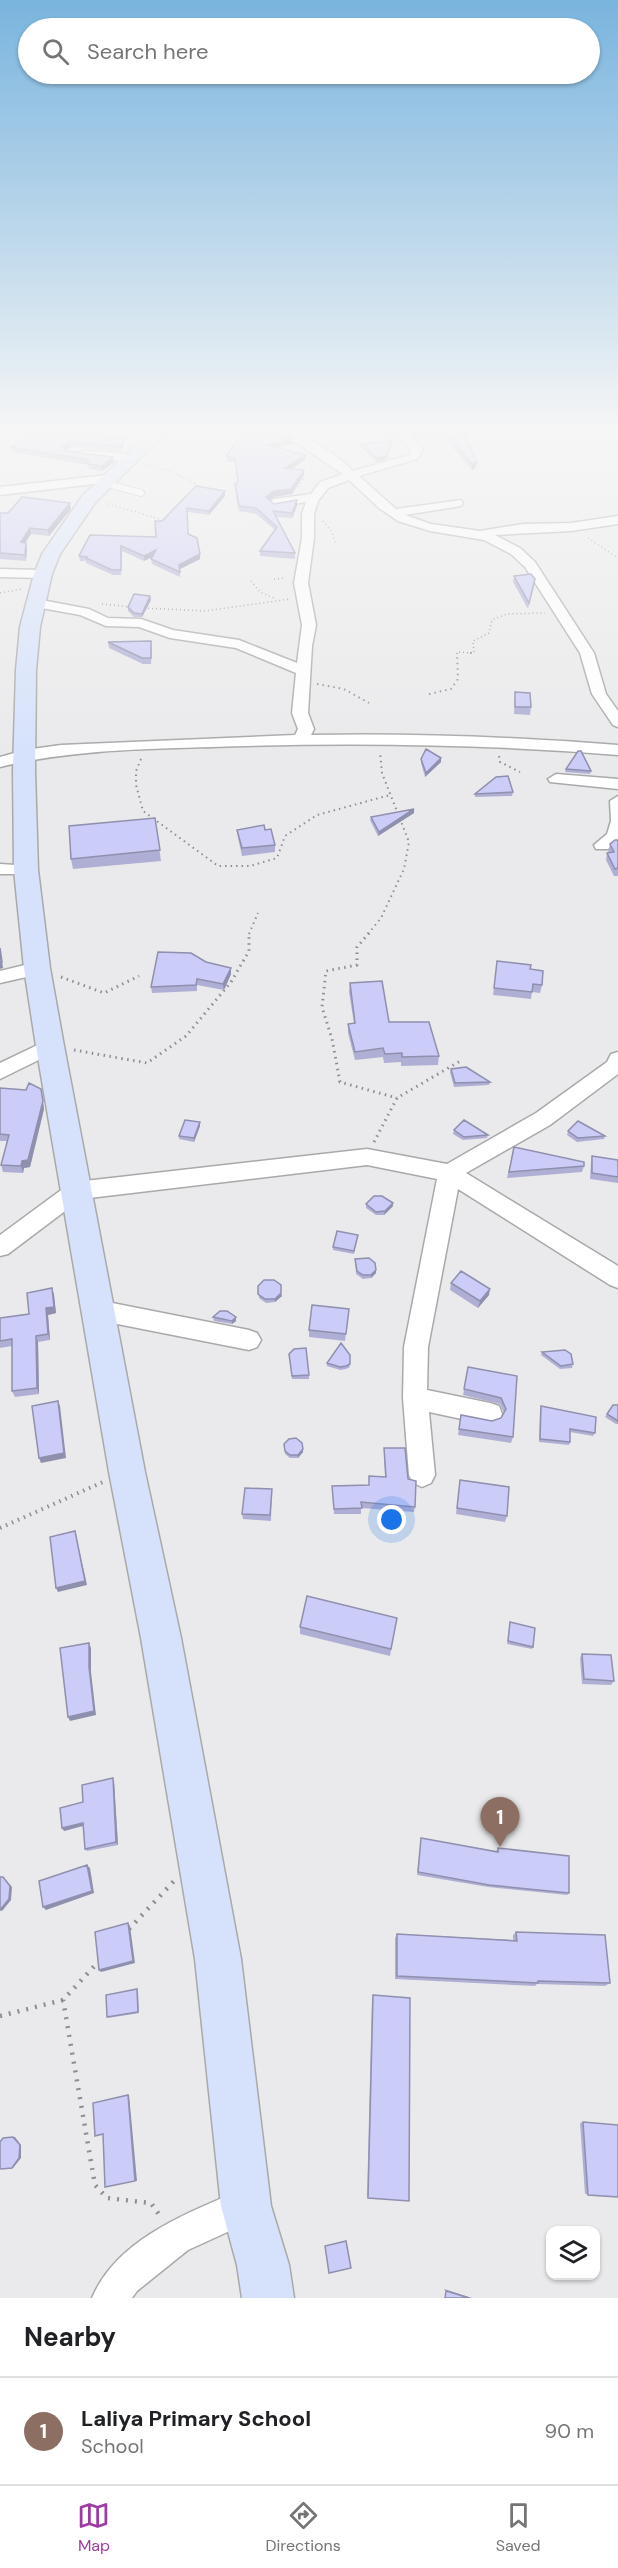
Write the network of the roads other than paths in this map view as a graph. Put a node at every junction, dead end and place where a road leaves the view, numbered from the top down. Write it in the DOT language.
graph roads {
  1 [pos="62,539"];
  2 [pos="308,539"];
  3 [pos="499,539"];
  4 [pos="0,573"];
  5 [pos="40,588"];
  6 [pos="303,677"];
  7 [pos="618,722"];
  8 [pos="303,734"];
  9 [pos="618,750"];
  10 [pos="13,758"];
  11 [pos="556,779"];
  12 [pos="618,784"];
  13 [pos="618,801"];
  14 [pos="618,821"];
  15 [pos="602,845"];
  16 [pos="13,869"];
  17 [pos="37,968"];
  18 [pos="0,977"];
  19 [pos="50,1046"];
  20 [pos="618,1059"];
  21 [pos="0,1072"];
  22 [pos="449,1173"];
  23 [pos="76,1191"];
  24 [pos="0,1247"];
  25 [pos="618,1278"];
  26 [pos="97,1310"];
  27 [pos="249,1340"];
  28 [pos="416,1398"];
  29 [pos="490,1414"];
  30 [pos="422,1475"];
  31 [pos="246,2206"];
  32 [pos="110,2298"];
  33 [pos="268,2298"];
  1 -- 5 [label="street"];
  2 -- 6 [label="street"];
  3 -- 7 [label="street"];
  4 -- 5 [label="street"];
  5 -- 6 [label="street"];
  5 -- 10 [label="street"];
  6 -- 8 [label="street"];
  8 -- 9 [label="street"];
  8 -- 10 [label="street"];
  10 -- 16 [label="street"];
  11 -- 12 [label="street"];
  13 -- 14 [label="street"];
  14 -- 15 [label="street"];
  16 -- 17 [label="street"];
  17 -- 18 [label="street"];
  17 -- 19 [label="street"];
  19 -- 21 [label="street"];
  19 -- 23 [label="street"];
  20 -- 22 [label="street"];
  22 -- 23 [label="street"];
  22 -- 25 [label="street"];
  22 -- 28 [label="street"];
  23 -- 24 [label="street"];
  23 -- 26 [label="street"];
  26 -- 27 [label="street"];
  26 -- 31 [label="street"];
  28 -- 29 [label="street"];
  28 -- 30 [label="street"];
  31 -- 32 [label="street"];
  31 -- 33 [label="street"];
}
